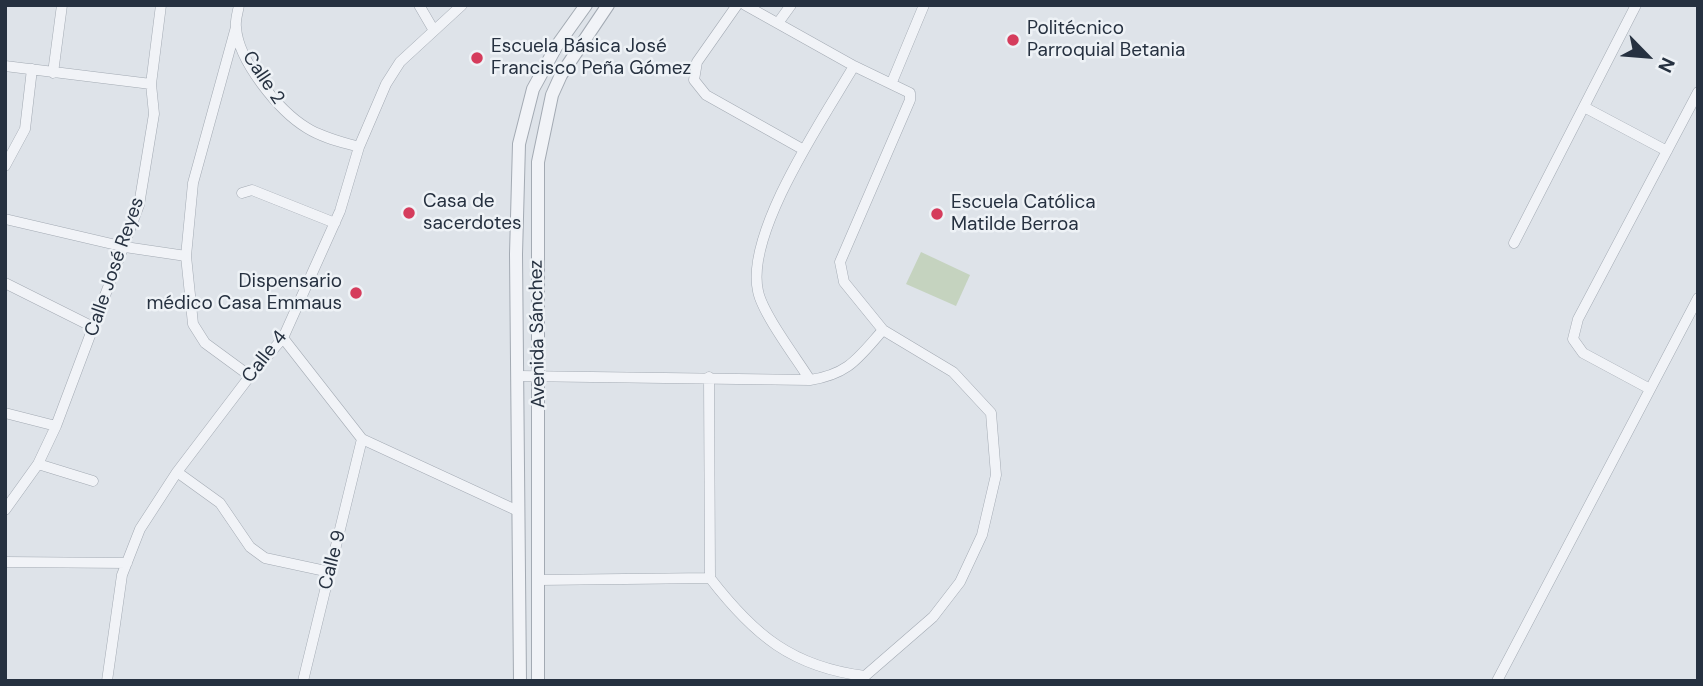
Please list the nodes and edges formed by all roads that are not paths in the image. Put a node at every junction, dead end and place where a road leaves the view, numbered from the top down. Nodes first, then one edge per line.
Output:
1 (62, 5) edge
2 (161, 5) edge
3 (239, 5) edge
4 (419, 5) edge
5 (462, 5) edge
6 (586, 5) edge
7 (608, 5) edge
8 (737, 5) edge
9 (745, 5) edge
10 (791, 5) edge
11 (925, 5) edge
12 (1636, 5) edge
13 (778, 23) junction
14 (236, 27) junction
15 (433, 29) junction
16 (5, 66) edge
17 (854, 66) junction
18 (32, 69) junction
19 (53, 73) junction
20 (892, 82) junction
21 (151, 84) junction
22 (1698, 92) edge
23 (1584, 107) junction
24 (359, 147) junction
25 (804, 150) junction
26 (1667, 151) junction
27 (5, 166) edge
28 (242, 193) dead end
29 (5, 219) edge
30 (335, 223) junction
31 (1514, 243) dead end
32 (125, 247) junction
33 (537, 252) junction
34 (516, 254) junction
35 (186, 256) junction
36 (5, 283) edge
37 (1698, 298) edge
38 (93, 327) junction
39 (883, 330) junction
40 (284, 338) junction
41 (250, 376) junction
42 (519, 376) junction
43 (539, 376) junction
44 (709, 377) junction
45 (810, 380) junction
46 (1650, 389) junction
47 (5, 413) edge
48 (56, 426) junction
49 (362, 439) junction
50 (38, 464) junction
51 (177, 472) junction
52 (93, 481) dead end
53 (5, 489) edge
54 (19, 493) junction
55 (5, 510) edge
56 (518, 511) junction
57 (5, 562) edge
58 (127, 563) junction
59 (330, 572) junction
60 (710, 578) junction
61 (539, 580) junction
62 (865, 679) edge
63 (107, 681) edge
64 (303, 681) edge
65 (520, 681) edge
66 (538, 681) edge
67 (1497, 681) edge

1 - 19 street
2 - 21 street, Calle José Reyes
3 - 14 street, Calle 2
4 - 15 street
5 - 15 street, Calle 4
6 - 34 street, Avenida Sánchez
7 - 33 street, Avenida Sánchez
8 - 25 street
9 - 13 street
10 - 13 street
11 - 20 street
12 - 23 street
13 - 17 street
14 - 24 street, Calle 2
14 - 35 street
15 - 24 street, Calle 4
16 - 18 street
17 - 20 street
17 - 25 street
18 - 19 street
18 - 27 street
19 - 21 street
20 - 39 street
21 - 32 street, Calle José Reyes
22 - 26 street
23 - 26 street
23 - 31 street
24 - 30 street, Calle 4
25 - 45 street
26 - 46 street
28 - 30 street
29 - 32 street
30 - 40 street, Calle 4
32 - 35 street
32 - 38 street, Calle José Reyes
33 - 34 street
33 - 43 street, Avenida Sánchez
34 - 42 street, Avenida Sánchez
35 - 41 street
36 - 38 street
37 - 46 street
38 - 48 street, Calle José Reyes
39 - 45 street
39 - 62 street
40 - 41 street, Calle 4
40 - 49 street
41 - 51 street, Calle 4
42 - 43 street
42 - 56 street, Avenida Sánchez
43 - 44 street
43 - 61 street, Avenida Sánchez
44 - 45 street
44 - 60 street
46 - 67 street
47 - 48 street
48 - 50 street, Calle José Reyes
49 - 56 street
49 - 59 street, Calle 9
50 - 52 street
50 - 54 street, Calle José Reyes
51 - 58 street, Calle 4
51 - 59 street
53 - 54 street
54 - 55 street, Calle José Reyes
56 - 65 street, Avenida Sánchez
57 - 58 street
58 - 63 street, Calle 4
59 - 64 street, Calle 9
60 - 61 street
60 - 62 street
61 - 66 street, Avenida Sánchez

